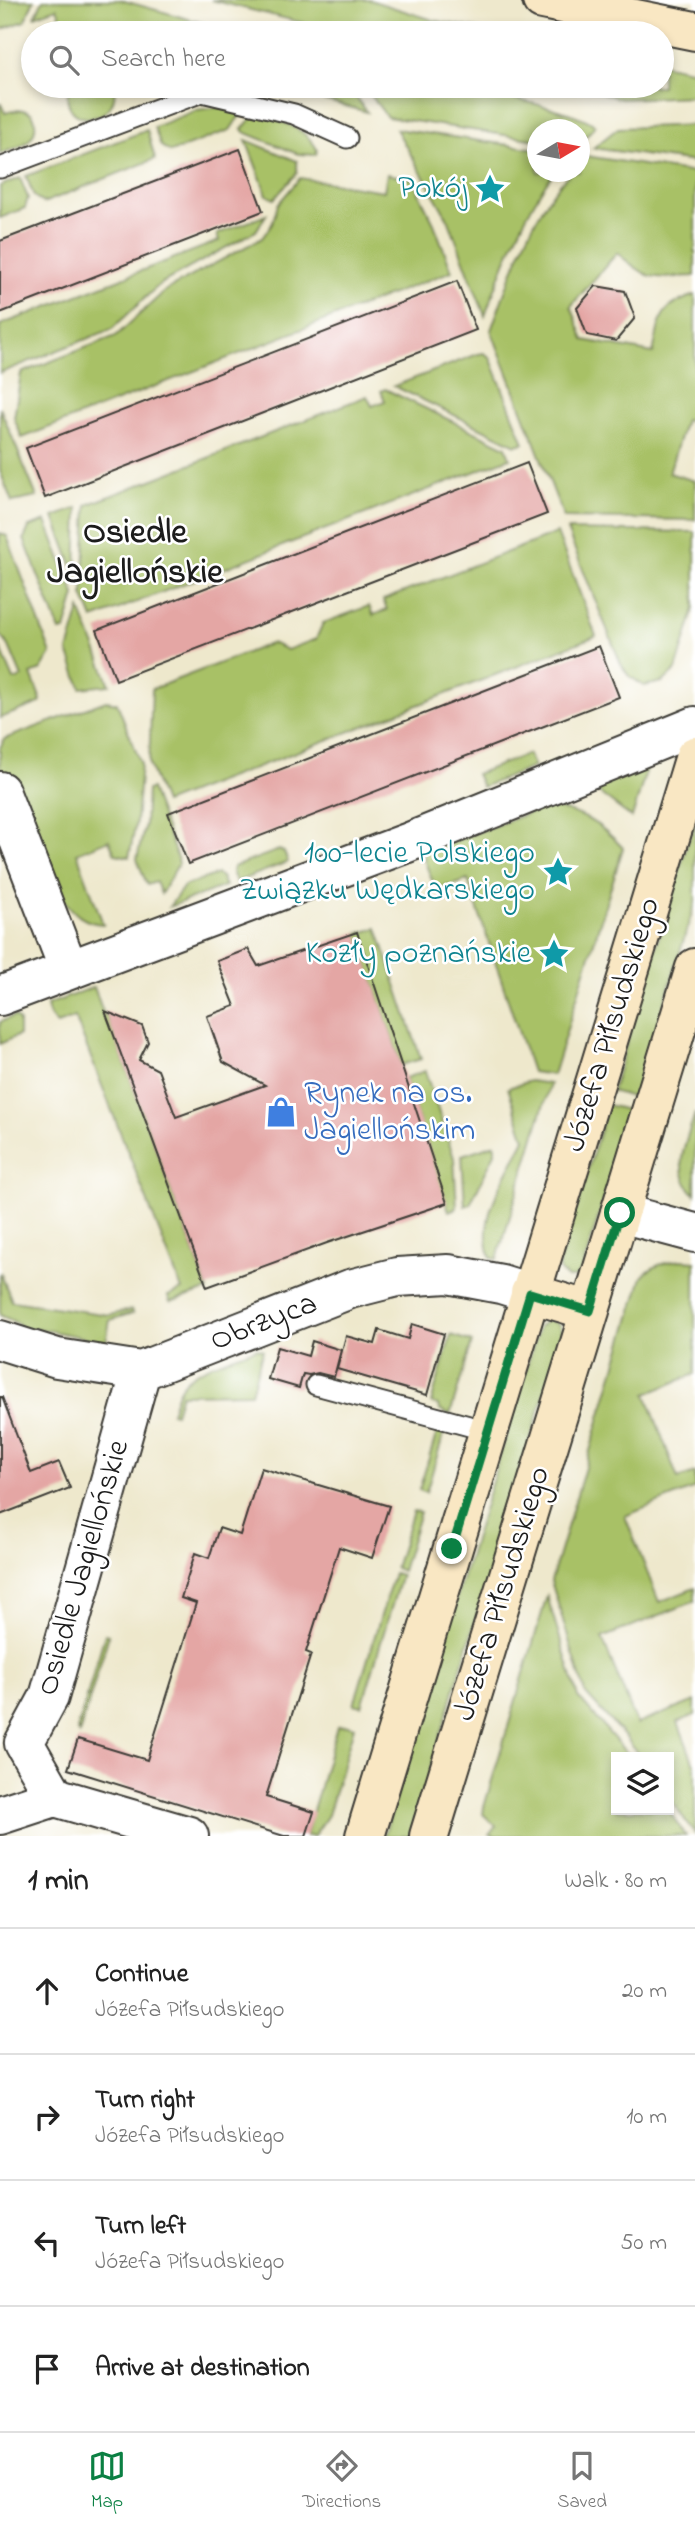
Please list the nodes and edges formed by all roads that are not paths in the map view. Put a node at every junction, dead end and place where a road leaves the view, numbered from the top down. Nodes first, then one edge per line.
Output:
1 (542, 0) edge
2 (649, 21) edge
3 (674, 26) edge
4 (695, 30) edge
5 (186, 98) edge
6 (227, 98) edge
7 (347, 138) dead end
8 (0, 168) edge
9 (695, 726) edge
10 (695, 756) edge
11 (0, 791) edge
12 (695, 968) edge
13 (69, 970) junction
14 (0, 996) edge
15 (620, 1213) junction
16 (695, 1233) edge
17 (530, 1293) junction
18 (590, 1311) junction
19 (0, 1340) edge
20 (141, 1371) junction
21 (316, 1385) dead end
22 (488, 1431) junction
23 (55, 1797) junction
24 (0, 1815) edge
25 (189, 1836) edge
26 (365, 1836) edge
27 (429, 1836) edge

1 - 2 street
3 - 4 street
5 - 8 lane
6 - 7 lane
9 - 13 street
10 - 17 street, Józefa Piłsudskiego
11 - 13 street
12 - 15 street, Józefa Piłsudskiego
13 - 14 street
15 - 16 street
15 - 18 street, Józefa Piłsudskiego
17 - 18 street
17 - 20 street, Obrzyca
17 - 22 street, Józefa Piłsudskiego
18 - 27 street, Józefa Piłsudskiego
19 - 20 street
20 - 23 street, Osiedle Jagiellońskie
21 - 22 lane
22 - 26 street, Józefa Piłsudskiego
23 - 24 street
23 - 25 street

